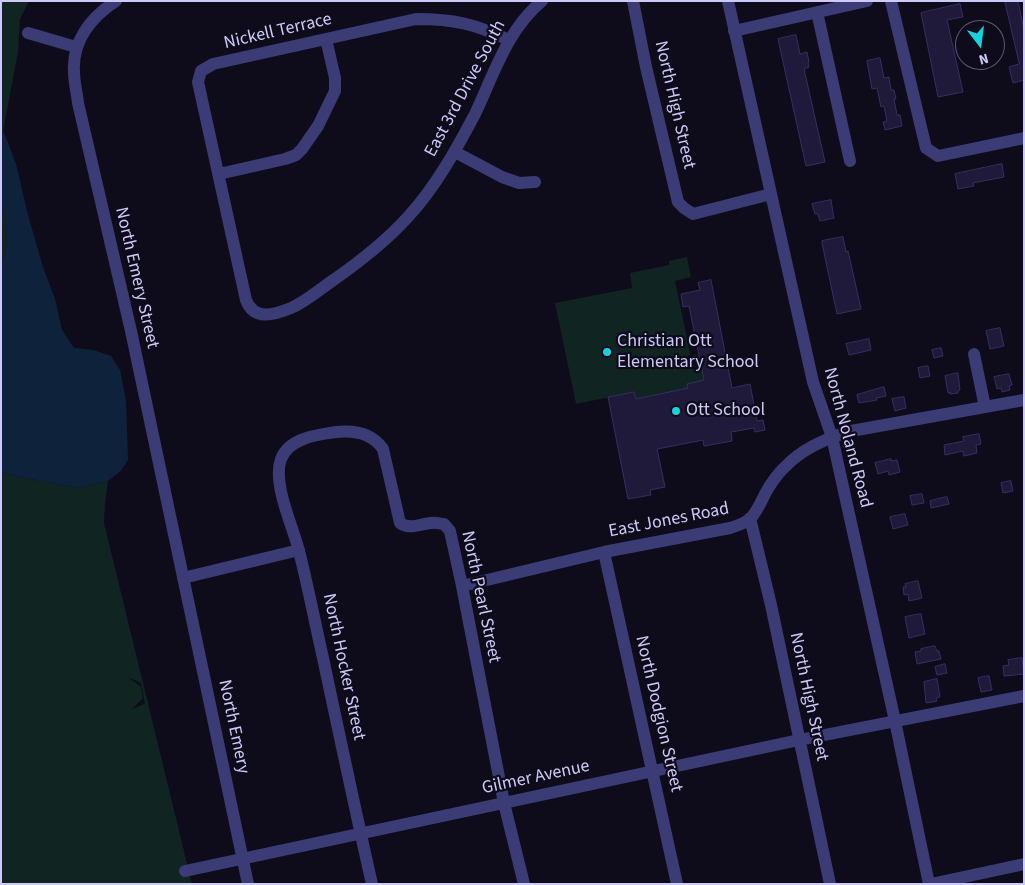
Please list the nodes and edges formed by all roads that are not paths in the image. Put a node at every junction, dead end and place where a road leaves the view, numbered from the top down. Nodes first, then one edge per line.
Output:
1 (116, 1) edge
2 (542, 1) edge
3 (633, 1) edge
4 (728, 1) edge
5 (867, 1) edge
6 (891, 1) edge
7 (817, 12) junction
8 (734, 31) junction
9 (28, 33) dead end
10 (326, 39) junction
11 (509, 40) junction
12 (76, 47) junction
13 (1024, 138) edge
14 (455, 152) junction
15 (850, 161) dead end
16 (219, 174) junction
17 (535, 182) dead end
18 (771, 194) junction
19 (974, 354) dead end
20 (1024, 400) edge
21 (985, 407) junction
22 (832, 437) junction
23 (281, 459) joint
24 (750, 518) junction
25 (299, 550) junction
26 (604, 552) junction
27 (183, 578) junction
28 (462, 586) junction
29 (1024, 696) edge
30 (895, 721) junction
31 (799, 740) junction
32 (652, 771) junction
33 (504, 803) junction
34 (361, 833) junction
35 (243, 858) junction
36 (1024, 864) edge
37 (185, 871) dead end
38 (248, 884) edge
39 (372, 884) edge
40 (524, 884) edge
41 (677, 884) edge
42 (830, 884) edge
43 (930, 884) edge

1 - 12 street, North Emery Street
2 - 11 street, East 3rd Drive South
3 - 18 street, North High Street
4 - 8 street, North Noland Road
5 - 7 street
6 - 13 street
7 - 8 street
7 - 15 street
8 - 18 street, North Noland Road
9 - 12 street
10 - 11 street, Nickell Terrace
10 - 16 street
10 - 16 street, Nickell Terrace
11 - 14 street, East 3rd Drive South
12 - 27 street, North Emery Street
14 - 16 street, East 3rd Drive South
14 - 17 street
18 - 22 street, North Noland Road
19 - 21 street
20 - 21 street, East Jones Road
21 - 22 street, East Jones Road
22 - 24 street, East Jones Road
22 - 30 street, North Noland Road
23 - 25 street, North Hocker Street
23 - 28 street, North Pearl Street
24 - 26 street, East Jones Road
24 - 31 street, North High Street
25 - 27 street
25 - 34 street, North Hocker Street
26 - 28 street, East Jones Road
26 - 32 street, North Dodgion Street
27 - 35 street, North Emery
28 - 33 street, North Pearl Street
29 - 30 street, Gilmer Avenue
30 - 31 street, Gilmer Avenue
30 - 43 street, North Noland Road
31 - 32 street, Gilmer Avenue
31 - 42 street, North High Street
32 - 33 street, Gilmer Avenue
32 - 41 street, North Dodgion Street
33 - 34 street, Gilmer Avenue
33 - 40 street, North Pearl Street
34 - 35 street, Gilmer Avenue
34 - 39 street, North Hocker Street
35 - 37 street, Gilmer Avenue
35 - 38 street, North Emery
36 - 43 street

